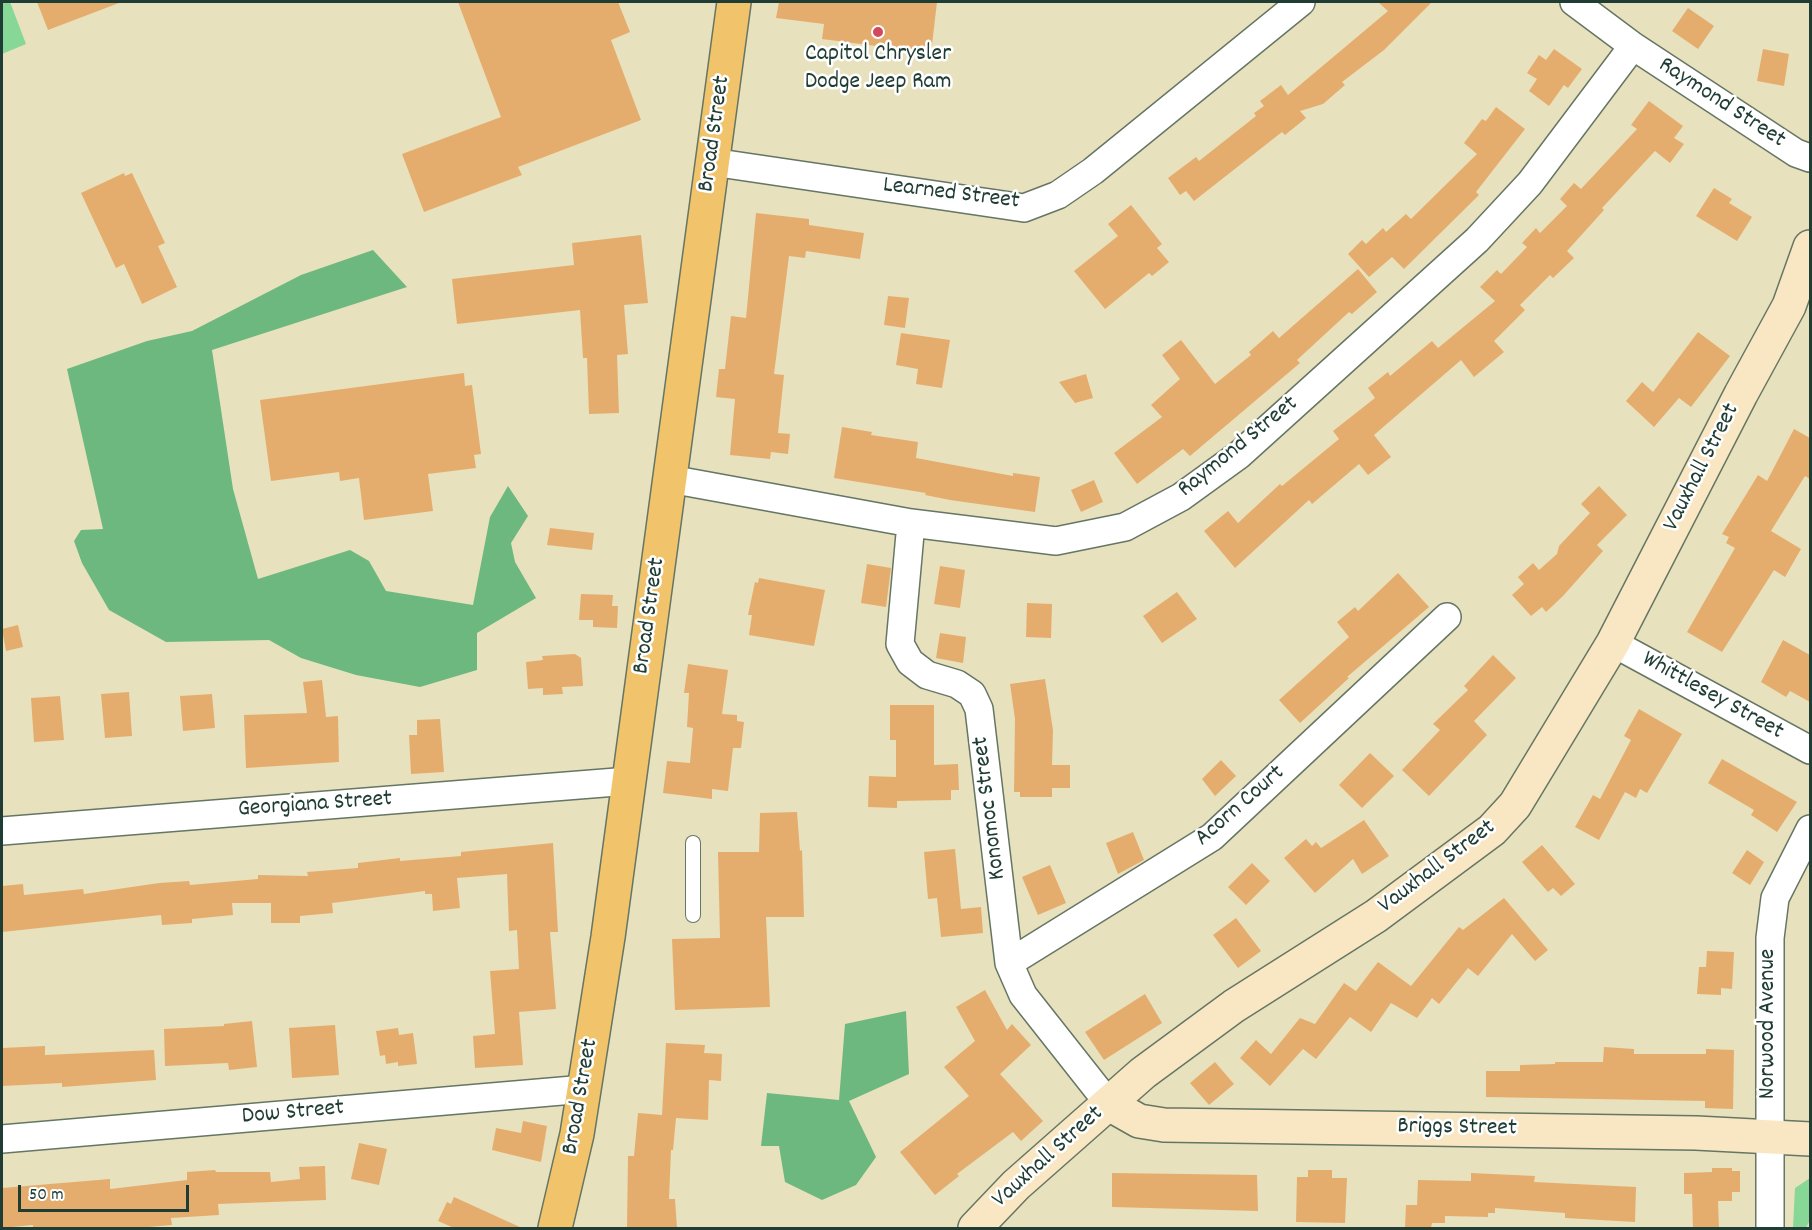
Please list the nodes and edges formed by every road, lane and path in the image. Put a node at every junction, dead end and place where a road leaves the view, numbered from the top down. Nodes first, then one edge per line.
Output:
1 (735, 2) edge
2 (1302, 2) edge
3 (1574, 2) edge
4 (1633, 46) junction
5 (1810, 158) edge
6 (712, 162) junction
7 (1810, 247) edge
8 (670, 479) junction
9 (911, 523) junction
10 (1447, 617) dead end
11 (1613, 643) junction
12 (1810, 750) edge
13 (629, 782) junction
14 (1810, 830) edge
15 (2, 831) edge
16 (693, 843) dead end
17 (693, 915) dead end
18 (1009, 963) junction
19 (585, 1089) junction
20 (1109, 1104) junction
21 (1770, 1136) junction
22 (2, 1139) edge
23 (1810, 1139) edge
24 (555, 1228) edge
25 (975, 1228) edge
26 (1770, 1228) edge

1 - 6 main road, Broad Street
2 - 6 street, Learned Street
3 - 4 street, Raymond Street
4 - 5 street, Raymond Street
4 - 9 street, Raymond Street
6 - 8 main road, Broad Street
7 - 11 street, Vauxhall Street
8 - 9 street, Raymond Street
8 - 13 main road, Broad Street
9 - 18 street, Konomoc Street
10 - 18 street, Acorn Court
11 - 12 street, Whittlesey Street
11 - 20 street, Vauxhall Street
13 - 15 street, Georgiana Street
13 - 19 main road, Broad Street
14 - 21 street, Norwood Avenue
16 - 17 lane
18 - 20 street, Konomoc Street
19 - 22 street, Dow Street
19 - 24 main road, Broad Street
20 - 21 street, Briggs Street
20 - 25 street, Vauxhall Street
21 - 23 street, Briggs Street
21 - 26 street, Norwood Avenue

